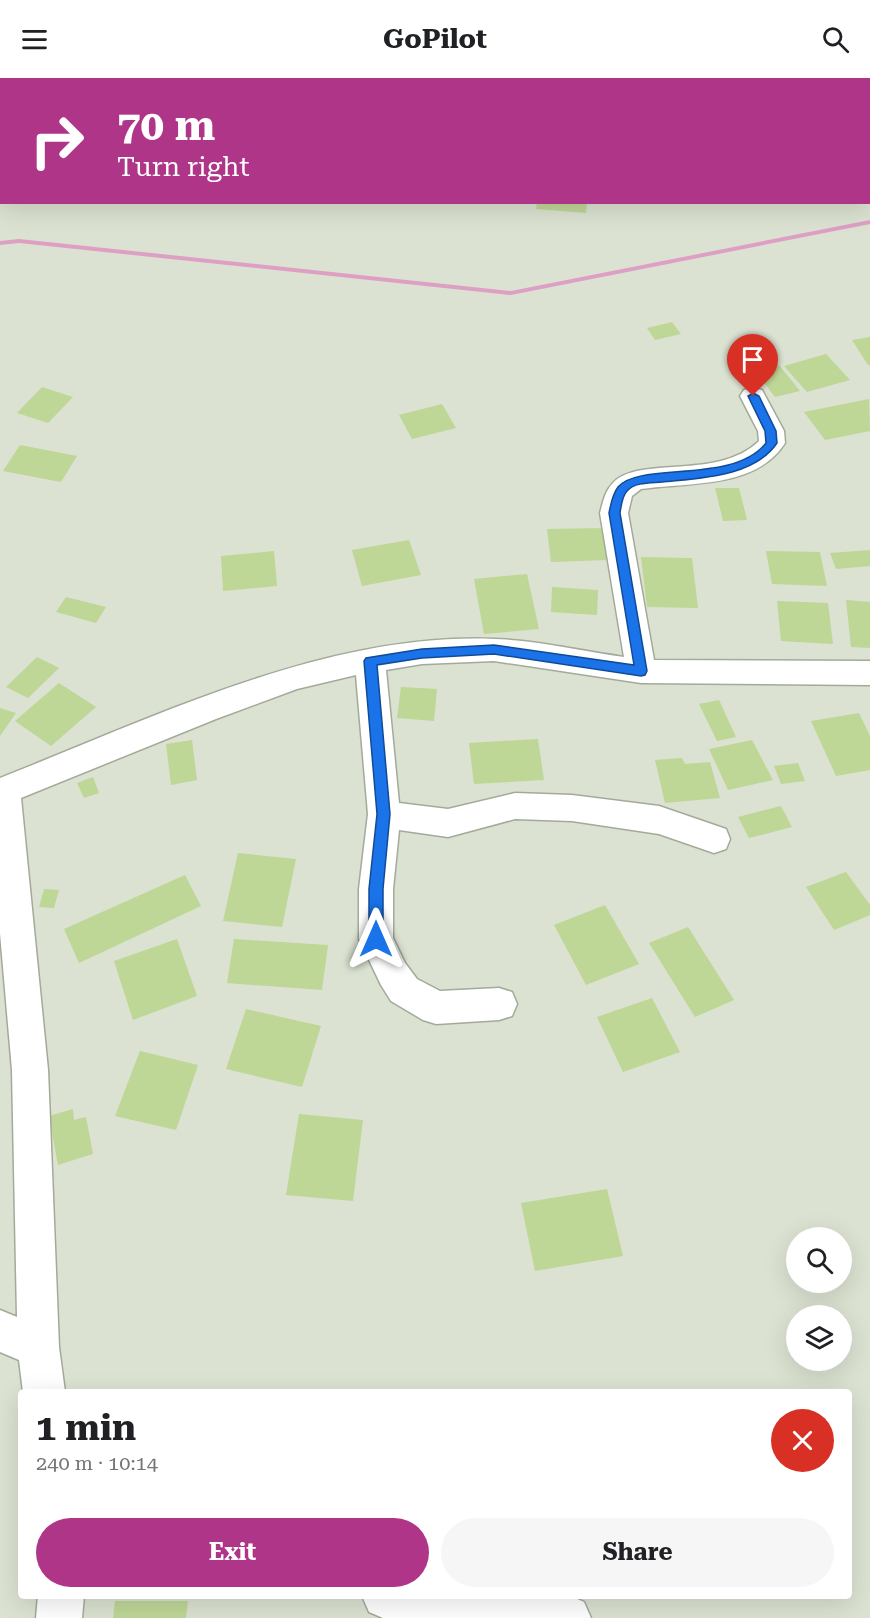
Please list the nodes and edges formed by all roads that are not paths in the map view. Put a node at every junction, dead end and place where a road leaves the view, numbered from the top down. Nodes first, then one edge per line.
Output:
1 (753, 396) dead end
2 (370, 661) junction
3 (641, 671) junction
4 (870, 673) edge
5 (2, 791) edge
6 (384, 814) junction
7 (714, 839) dead end
8 (499, 1004) dead end
9 (0, 1331) edge
10 (38, 1347) junction
11 (44, 1389) edge
12 (61, 1599) edge
13 (410, 1599) edge
14 (59, 1618) edge
15 (568, 1618) edge

1 - 3 street
2 - 3 street
2 - 5 street
2 - 6 street
3 - 4 street
5 - 10 street
6 - 7 street
6 - 8 street
9 - 10 street
10 - 11 street
12 - 14 street
13 - 15 street

